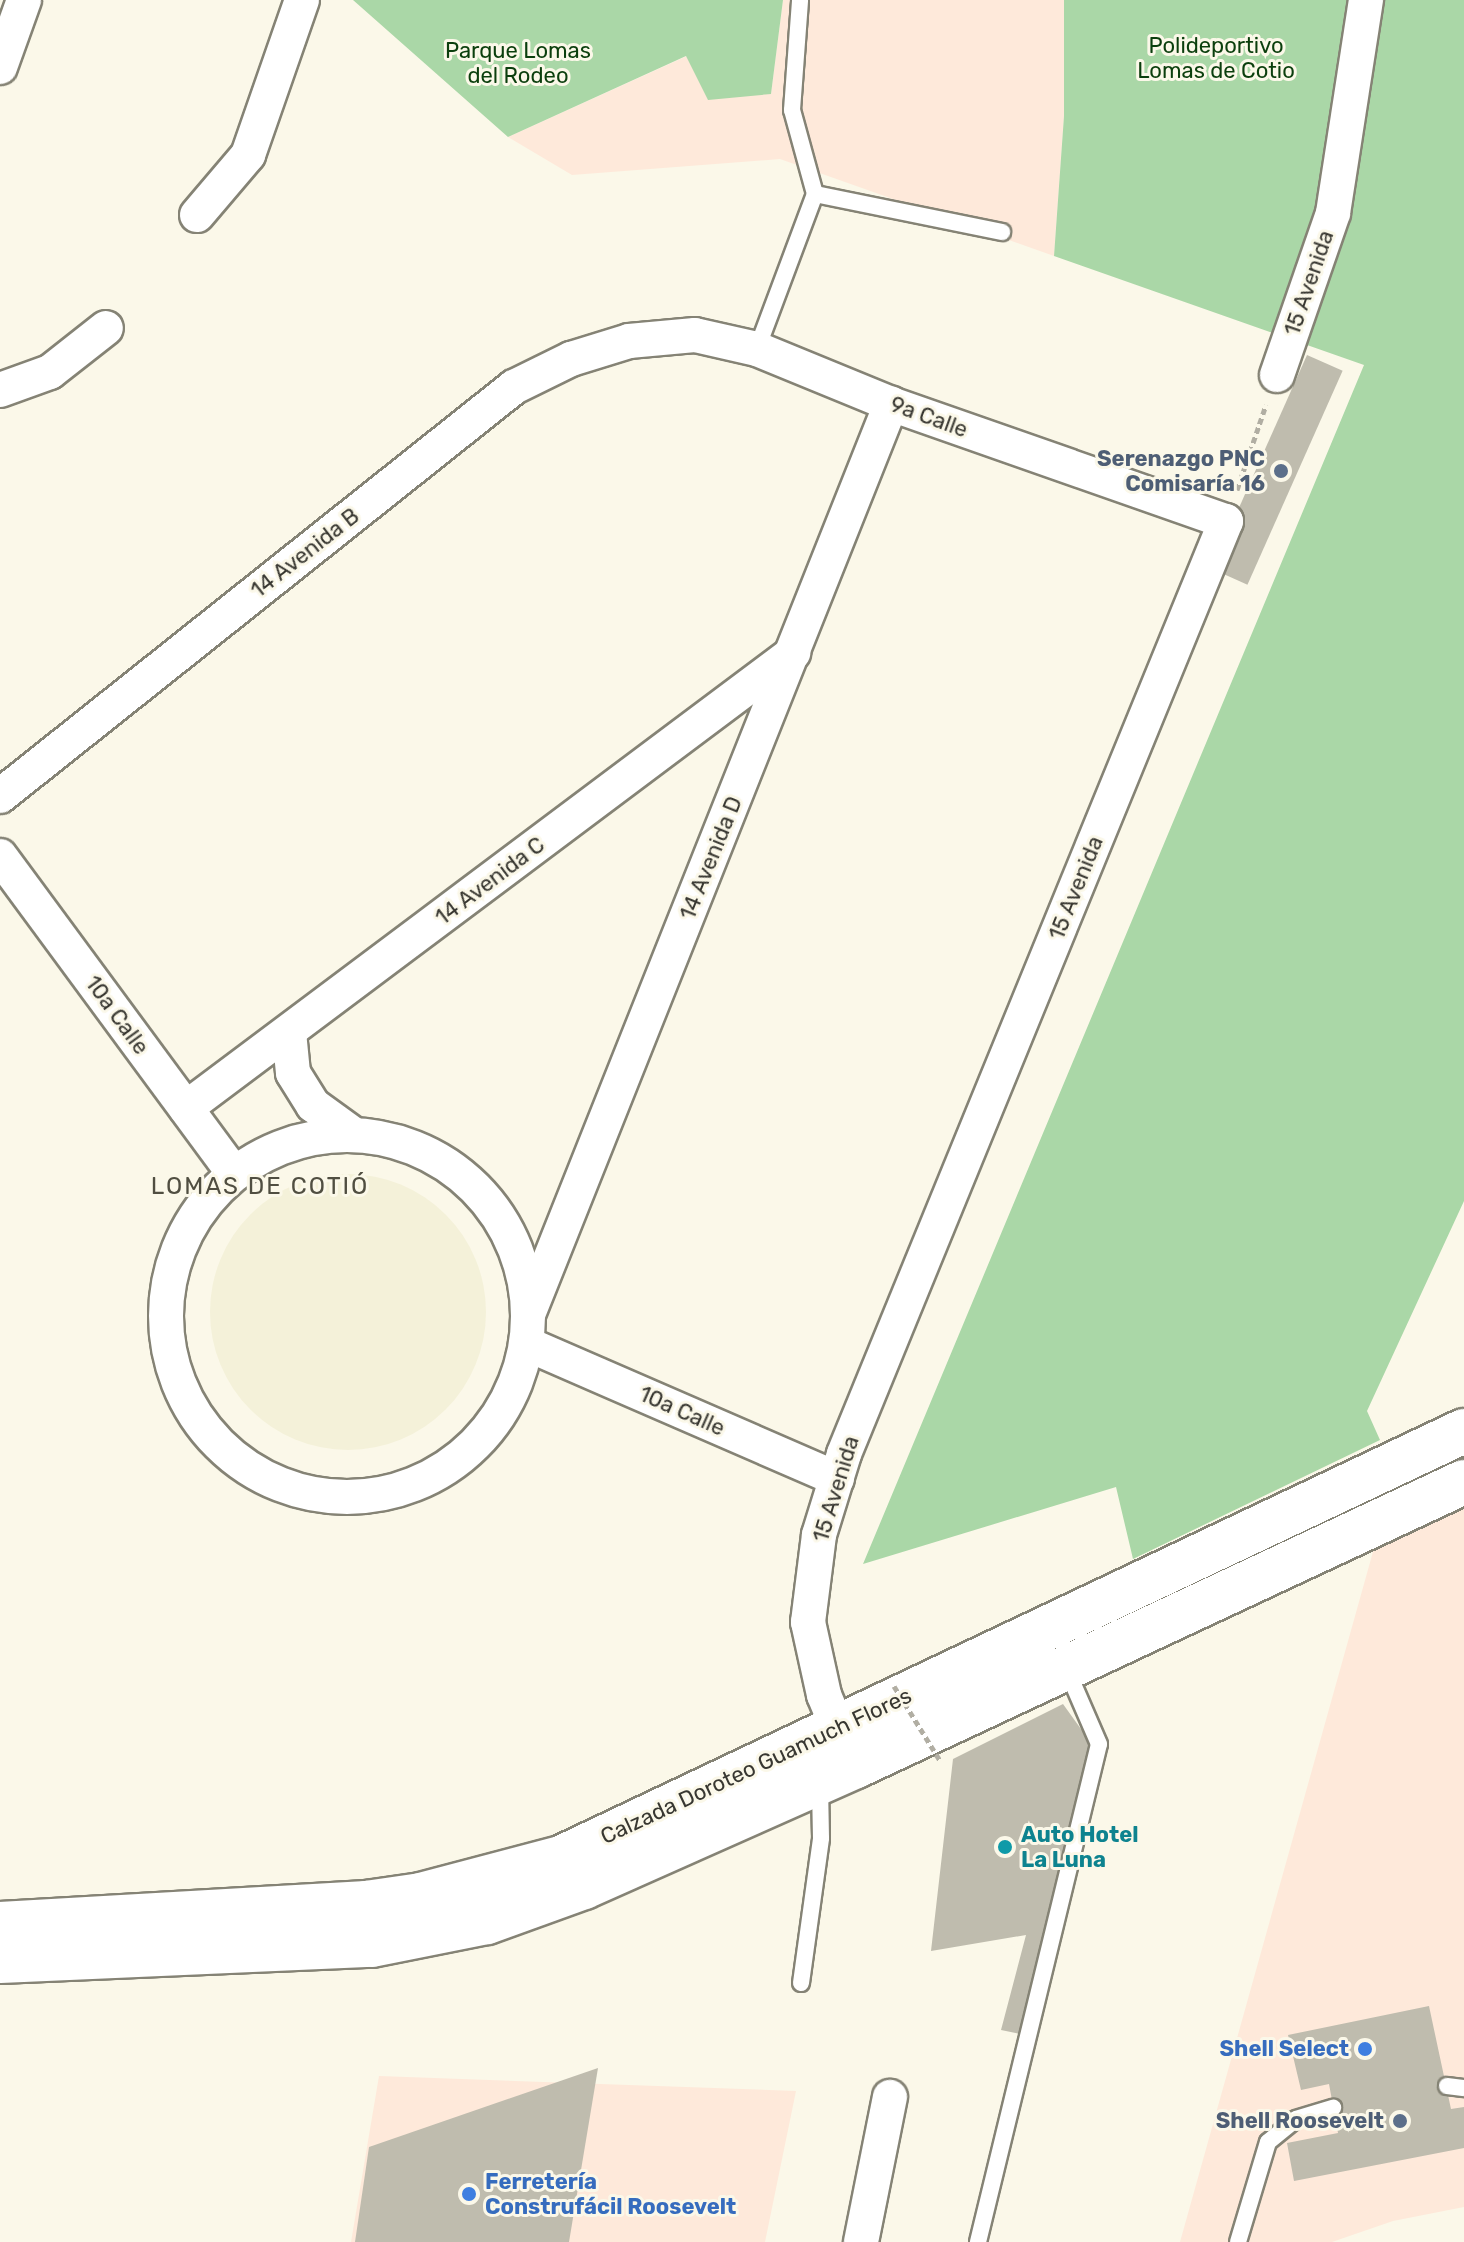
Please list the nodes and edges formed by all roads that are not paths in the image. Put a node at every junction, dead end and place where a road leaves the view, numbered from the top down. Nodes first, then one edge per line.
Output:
1 (24, 0) edge
2 (302, 0) edge
3 (800, 0) edge
4 (1366, 0) edge
5 (0, 67) edge
6 (815, 194) junction
7 (197, 215) dead end
8 (1002, 232) dead end
9 (106, 328) dead end
10 (629, 341) joint
11 (757, 349) junction
12 (1277, 375) road end
13 (0, 390) edge
14 (891, 404) junction
15 (1226, 521) joint
16 (793, 653) junction
17 (0, 796) edge
18 (0, 856) edge
19 (289, 1032) junction
20 (186, 1108) junction
21 (353, 1134) junction
22 (234, 1173) junction
23 (528, 1328) junction
24 (1464, 1431) edge
25 (837, 1479) junction
26 (1464, 1482) edge
27 (1054, 1647) junction
28 (837, 1760) junction
29 (0, 1924) edge
30 (0, 1961) edge
31 (801, 1983) dead end
32 (890, 2097) dead end
33 (1333, 2108) dead end
34 (861, 2242) edge
35 (978, 2242) edge
36 (1238, 2242) edge

1 - 5 street
2 - 7 street
3 - 6 lane
4 - 12 street, 15 Avenida
6 - 8 lane
6 - 11 lane
9 - 13 street
10 - 11 street, 9a Calle
10 - 17 street, 14 Avenida B
11 - 14 street, 9a Calle
14 - 15 street, 9a Calle
14 - 16 street, 14 Avenida D
15 - 25 street, 15 Avenida
16 - 19 street, 14 Avenida C
16 - 23 street, 14 Avenida D
18 - 20 street, 10a Calle
19 - 20 street, 14 Avenida C
19 - 21 street
20 - 22 street, 10a Calle
21 - 22 street
21 - 23 street
22 - 23 street, 14 Avenida D
23 - 25 street, 10a Calle
24 - 27 main road, Calzada Doroteo Guamuch Flores
25 - 28 street, 15 Avenida
26 - 27 main road, Calzada Doroteo Guamuch Flores
27 - 28 main road, Calzada Doroteo Guamuch Flores
27 - 35 lane
28 - 29 main road, Calzada Doroteo Guamuch Flores
28 - 30 main road, Calzada Doroteo Guamuch Flores
28 - 31 lane
32 - 34 street
33 - 36 lane

